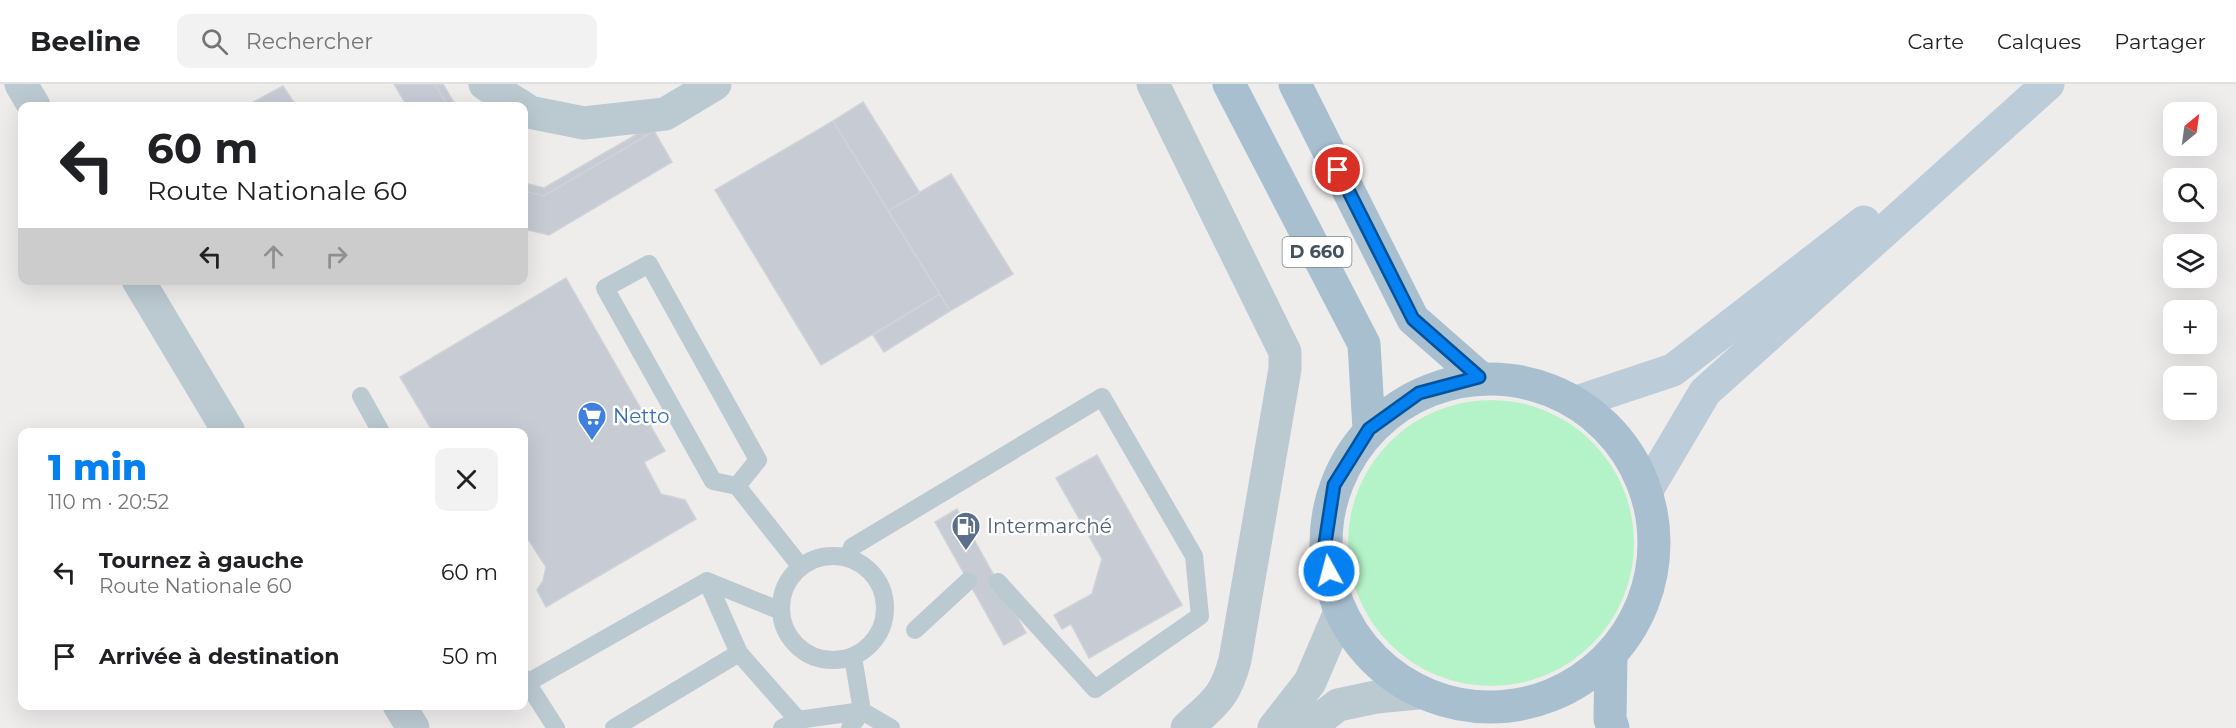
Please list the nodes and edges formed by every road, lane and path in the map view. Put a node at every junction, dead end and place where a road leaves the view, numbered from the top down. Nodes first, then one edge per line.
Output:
1 (21, 84) edge
2 (485, 84) edge
3 (715, 84) edge
4 (1153, 84) edge
5 (1229, 84) edge
6 (1295, 84) edge
7 (2046, 84) edge
8 (32, 102) edge
9 (514, 102) edge
10 (528, 111) edge
11 (141, 285) edge
12 (1479, 377) junction
13 (361, 396) dead end
14 (1577, 402) junction
15 (227, 428) edge
16 (379, 428) edge
17 (1369, 429) junction
18 (737, 486) junction
19 (1647, 490) junction
20 (848, 558) junction
21 (801, 567) junction
22 (707, 581) junction
23 (968, 581) dead end
24 (998, 582) dead end
25 (781, 611) junction
26 (1339, 614) junction
27 (915, 630) dead end
28 (739, 652) junction
29 (853, 657) junction
30 (1611, 657) junction
31 (528, 678) edge
32 (528, 685) edge
33 (1418, 693) junction
34 (402, 710) edge
35 (862, 711) junction
36 (1506, 718) edge
37 (798, 720) junction
38 (413, 728) edge
39 (556, 728) edge
40 (614, 728) edge
41 (782, 728) edge
42 (850, 728) edge
43 (891, 728) edge
44 (1186, 728) edge
45 (1274, 728) edge
46 (1308, 728) edge
47 (1613, 728) edge

1 - 8 street
2 - 9 street
3 - 10 street
4 - 44 street
5 - 17 main road, D 660
6 - 12 main road, D 660
7 - 14 street
7 - 19 street
11 - 15 street
12 - 14 main road
12 - 17 main road
13 - 16 lane
14 - 19 main road
17 - 26 main road
18 - 18 lane
18 - 21 lane
19 - 30 main road
20 - 21 lane
20 - 24 lane
20 - 29 lane
21 - 25 lane
22 - 25 lane
22 - 28 lane
22 - 31 lane
23 - 27 lane
25 - 29 lane
26 - 33 main road
26 - 45 street
28 - 37 lane
28 - 40 lane
29 - 35 lane
30 - 36 main road
30 - 47 main road
32 - 39 lane
33 - 36 main road
33 - 46 street
34 - 38 street
35 - 37 lane
35 - 42 lane
35 - 43 lane
37 - 41 lane

